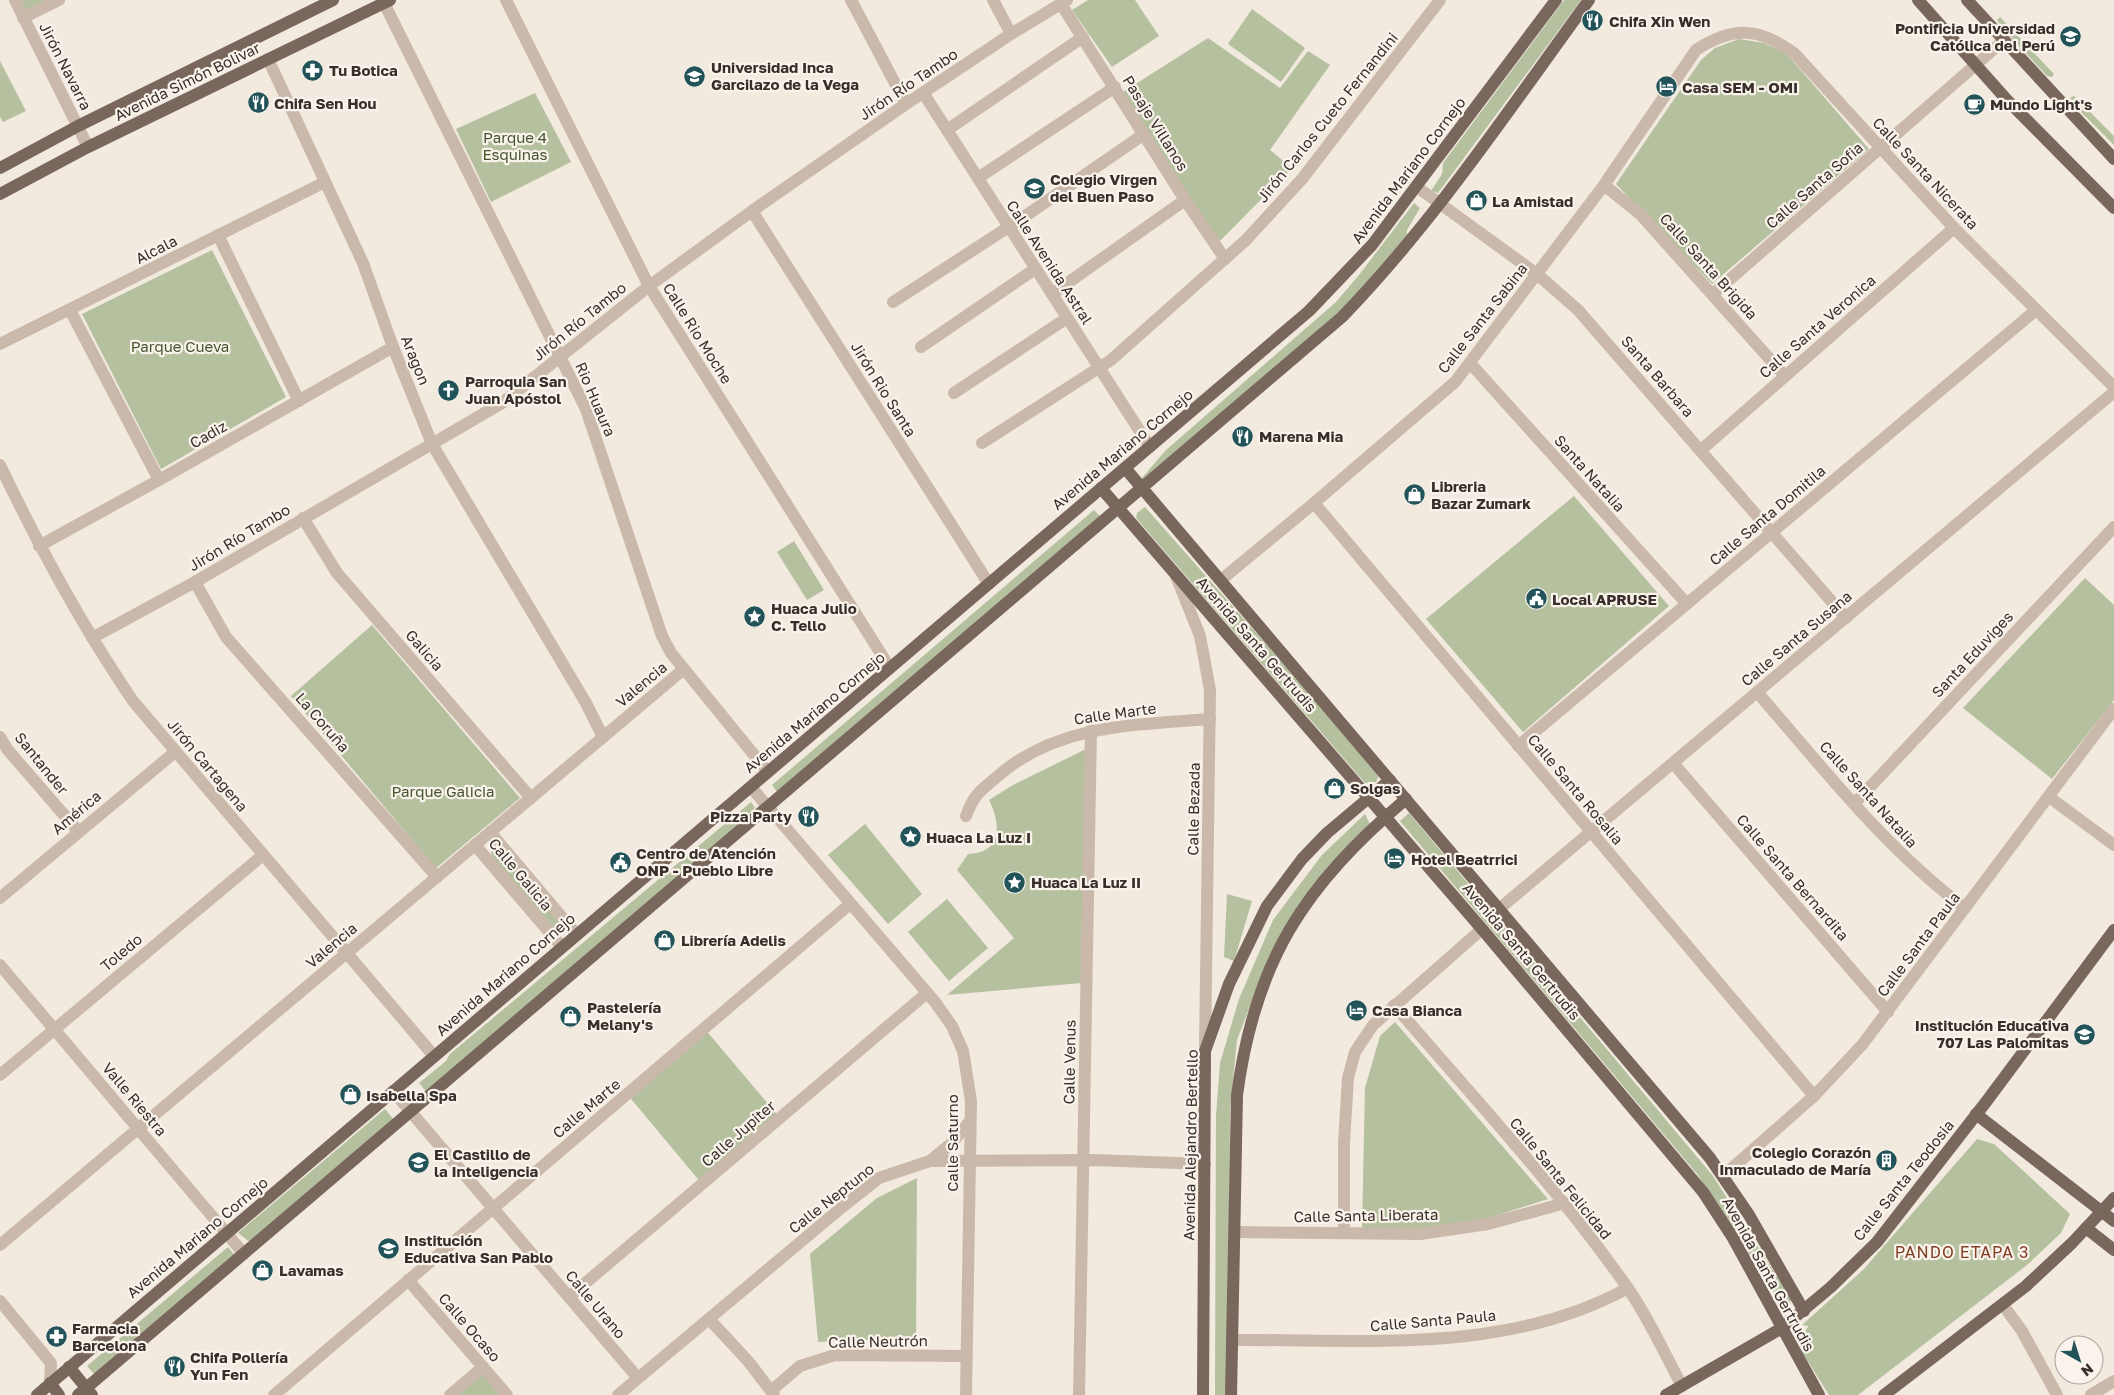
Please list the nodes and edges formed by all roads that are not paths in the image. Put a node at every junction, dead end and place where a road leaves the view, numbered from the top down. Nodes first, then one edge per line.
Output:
1 (15, 0) edge
2 (59, 0) edge
3 (506, 0) edge
4 (851, 0) edge
5 (993, 0) edge
6 (1440, 0) edge
7 (1556, 0) edge
8 (1589, 0) edge
9 (1918, 0) edge
10 (1967, 0) edge
11 (328, 1) edge
12 (387, 2) edge
13 (1064, 2) edge
14 (23, 18) junction
15 (1011, 34) junction
16 (1083, 38) junction
17 (2003, 41) junction
18 (1696, 50) joint
19 (268, 59) junction
20 (1975, 65) junction
21 (1115, 87) junction
22 (924, 94) junction
23 (906, 104) junction
24 (78, 126) junction
25 (947, 130) junction
26 (1144, 134) junction
27 (88, 147) junction
28 (1881, 148) junction
29 (2114, 159) edge
30 (0, 168) edge
31 (978, 178) junction
32 (326, 182) junction
33 (1604, 184) junction
34 (1417, 187) junction
35 (0, 194) edge
36 (1185, 200) junction
37 (1440, 203) junction
38 (2114, 208) edge
39 (752, 211) junction
40 (1009, 227) junction
41 (1954, 228) junction
42 (218, 235) junction
43 (1225, 259) junction
44 (1035, 269) junction
45 (1537, 274) junction
46 (649, 286) junction
47 (1052, 294) junction
48 (1713, 294) junction
49 (893, 302) dead end
50 (70, 310) junction
51 (2036, 310) junction
52 (1067, 318) junction
53 (0, 344) edge
54 (393, 347) junction
55 (921, 347) dead end
56 (561, 357) junction
57 (1470, 363) junction
58 (1099, 368) junction
59 (1785, 376) junction
60 (2114, 387) edge
61 (2114, 392) edge
62 (954, 393) dead end
63 (299, 401) junction
64 (982, 443) dead end
65 (432, 444) junction
66 (1150, 447) junction
67 (1701, 450) junction
68 (0, 465) edge
69 (1125, 468) junction
70 (159, 480) junction
71 (1101, 488) junction
72 (1142, 489) junction
73 (1314, 504) junction
74 (1119, 509) junction
75 (303, 518) junction
76 (2114, 526) edge
77 (1771, 533) junction
78 (38, 546) junction
79 (1174, 573) junction
80 (1221, 580) junction
81 (195, 582) junction
82 (989, 584) junction
83 (1686, 604) junction
84 (1846, 618) junction
85 (92, 638) junction
86 (890, 668) junction
87 (684, 669) junction
88 (1757, 692) junction
89 (2114, 709) edge
90 (1210, 719) junction
91 (1091, 730) junction
92 (0, 737) edge
93 (603, 737) junction
94 (1518, 746) junction
95 (175, 752) junction
96 (1673, 763) junction
97 (768, 772) junction
98 (1390, 780) junction
99 (751, 787) junction
100 (2049, 797) junction
101 (531, 798) junction
102 (1369, 798) junction
103 (1406, 799) junction
104 (1854, 804) junction
105 (768, 808) junction
106 (966, 816) dead end
107 (1385, 817) junction
108 (78, 831) junction
109 (490, 832) junction
110 (1591, 832) junction
111 (2114, 844) edge
112 (475, 845) junction
113 (264, 855) junction
114 (437, 877) junction
115 (0, 898) edge
116 (850, 904) junction
117 (1965, 908) junction
118 (1499, 909) junction
119 (1482, 929) junction
120 (2114, 930) edge
121 (577, 935) junction
122 (562, 947) junction
123 (347, 953) junction
124 (0, 965) edge
125 (927, 993) junction
126 (1394, 1006) junction
127 (1888, 1012) junction
128 (54, 1028) junction
129 (1205, 1051) junction
130 (434, 1056) junction
131 (0, 1075) edge
132 (393, 1091) junction
133 (1814, 1096) junction
134 (410, 1112) junction
135 (1976, 1114) junction
136 (970, 1121) junction
137 (138, 1128) junction
138 (968, 1160) junction
139 (930, 1161) junction
140 (1084, 1161) junction
141 (1206, 1164) junction
142 (1723, 1176) junction
143 (2114, 1198) edge
144 (1565, 1203) junction
145 (493, 1208) junction
146 (2102, 1211) junction
147 (2114, 1221) edge
148 (2086, 1228) junction
149 (1233, 1232) junction
150 (227, 1233) junction
151 (1344, 1233) junction
152 (0, 1245) edge
153 (2114, 1250) edge
154 (244, 1254) junction
155 (408, 1280) junction
156 (1628, 1288) junction
157 (569, 1297) junction
158 (0, 1301) edge
159 (2003, 1305) junction
160 (1804, 1311) junction
161 (710, 1320) junction
162 (1782, 1328) junction
163 (1232, 1340) junction
164 (965, 1356) junction
165 (51, 1363) junction
166 (69, 1367) junction
167 (483, 1367) junction
168 (638, 1378) junction
169 (2114, 1381) edge
170 (50, 1383) junction
171 (1682, 1386) junction
172 (85, 1393) edge
173 (773, 1393) edge
174 (36, 1395) edge
175 (59, 1395) edge
176 (274, 1395) edge
177 (450, 1395) edge
178 (507, 1395) edge
179 (618, 1395) edge
180 (966, 1395) edge
181 (1079, 1395) edge
182 (1203, 1395) edge
183 (1231, 1395) edge
184 (1666, 1395) edge
185 (1819, 1395) edge
186 (1884, 1395) edge
187 (2057, 1395) edge
188 (2091, 1395) edge

1 - 14 street, Jirón Navarra
2 - 14 street
3 - 46 street, Calle Rio Moche
4 - 23 street
5 - 15 street
6 - 43 street, Jirón Carlos Cueto Fernandini
7 - 34 main road, Avenida Mariano Cornejo
8 - 37 main road
9 - 20 main road
10 - 17 main road
11 - 24 main road, Avenida Simón Bolivar
12 - 19 main road, Avenida Simón Bolivar
12 - 56 street, Rio Huaura
13 - 15 street, Jirón Río Tambo
13 - 16 street, Pasaje Villanos
14 - 24 street, Jirón Navarra
15 - 22 street, Jirón Río Tambo
16 - 21 street, Pasaje Villanos
16 - 25 street
17 - 20 street, Calle Santa Sofia
17 - 29 main road
18 - 28 street, Calle Santa Nicerata
18 - 33 street, Calle Santa Sabina
19 - 27 main road, Avenida Simón Bolivar
19 - 32 street, Aragon
20 - 28 street, Calle Santa Sofia
20 - 38 main road
21 - 26 street, Pasaje Villanos
21 - 31 street
22 - 23 street, Jirón Río Tambo
22 - 25 street, Calle Avenida Astral
23 - 39 street, Jirón Río Tambo
24 - 27 street, Jirón Navarra
24 - 30 main road, Avenida Simón Bolivar
25 - 31 street, Calle Avenida Astral
26 - 36 street, Pasaje Villanos
26 - 40 street
27 - 35 main road, Avenida Simón Bolivar
28 - 41 street, Calle Santa Nicerata
28 - 48 street, Calle Santa Sofia
31 - 40 street, Calle Avenida Astral
32 - 42 street, Alcala
32 - 54 street, Aragon
33 - 45 street, Calle Santa Sabina
33 - 48 street, Calle Santa Brigida
34 - 37 street, Santa Barbara
34 - 66 main road, Avenida Mariano Cornejo
36 - 43 street, Pasaje Villanos
36 - 47 street
37 - 45 street, Santa Barbara
37 - 72 main road
39 - 46 street, Jirón Río Tambo
39 - 82 street, Jirón Rio Santa
40 - 44 street, Calle Avenida Astral
40 - 49 street
41 - 51 street, Calle Santa Nicerata
41 - 59 street, Calle Santa Veronica
42 - 50 street, Alcala
42 - 63 street
43 - 58 street, Jirón Carlos Cueto Fernandini
44 - 47 street, Calle Avenida Astral
44 - 55 street
45 - 57 street, Calle Santa Sabina
45 - 67 street, Santa Barbara
46 - 56 street, Jirón Río Tambo
46 - 86 street, Calle Rio Moche
47 - 52 street, Calle Avenida Astral
48 - 59 street, Calle Santa Brigida
50 - 53 street, Alcala
50 - 70 street
51 - 60 street, Calle Santa Nicerata
51 - 77 street, Calle Santa Domitila
52 - 58 street, Calle Avenida Astral
52 - 62 street
54 - 63 street, Cadiz
54 - 65 street, Aragon
56 - 65 street, Jirón Río Tambo
56 - 87 street, Rio Huaura
57 - 73 street, Calle Santa Sabina
57 - 83 street, Santa Natalia
58 - 64 street, Jirón Carlos Cueto Fernandini
58 - 66 street, Calle Avenida Astral
59 - 67 street, Calle Santa Veronica
61 - 84 street, Calle Santa Susana
63 - 70 street, Cadiz
65 - 75 street, Jirón Río Tambo
65 - 93 street, Aragon
66 - 69 main road, Avenida Mariano Cornejo
67 - 77 street, Santa Barbara
68 - 78 street, Jirón Cartagena
69 - 71 main road, Avenida Mariano Cornejo
69 - 72 main road, Avenida Santa Gertrudis
70 - 78 street, Cadiz
71 - 74 main road, Avenida Santa Gertrudis
71 - 82 main road, Avenida Mariano Cornejo
72 - 74 main road
72 - 80 main road, Avenida Santa Gertrudis
73 - 80 street, Calle Santa Sabina
73 - 94 street, Calle Santa Rosalia
74 - 79 main road, Avenida Santa Gertrudis
74 - 105 main road
75 - 81 street, Jirón Río Tambo
75 - 101 street, Galicia
76 - 104 street, Santa Eduviges
77 - 83 street, Calle Santa Domitila
77 - 84 street, Santa Barbara
78 - 85 street, Jirón Cartagena
79 - 90 street, Calle Bezada
79 - 102 main road, Avenida Santa Gertrudis
80 - 98 main road, Avenida Santa Gertrudis
81 - 85 street, Jirón Río Tambo
81 - 114 street, La Coruña
82 - 86 main road, Avenida Mariano Cornejo
83 - 94 street, Calle Santa Domitila
84 - 88 street, Calle Santa Susana
85 - 95 street, Jirón Cartagena
86 - 97 main road, Avenida Mariano Cornejo
87 - 93 street, Valencia
87 - 97 street, Rio Huaura
88 - 96 street, Calle Santa Susana
88 - 104 street, Calle Santa Natalia
89 - 100 street, Calle Santa Paula
90 - 91 street, Calle Marte
90 - 129 street, Calle Bezada
91 - 106 street, Calle Marte
91 - 140 street, Calle Venus
92 - 108 street, Santander
93 - 101 street, Valencia
94 - 110 street, Calle Santa Rosalia
95 - 108 street, América
95 - 113 street, Jirón Cartagena
96 - 110 street, Calle Santa Susana
96 - 127 street, Calle Santa Bernardita
97 - 99 main road, Avenida Mariano Cornejo
98 - 102 main road, Avenida Alejandro Bertello
98 - 103 main road, Avenida Santa Gertrudis
99 - 105 street, Calle Saturno
99 - 121 main road, Avenida Mariano Cornejo
100 - 111 street
100 - 117 street, Calle Santa Paula
101 - 109 street, Valencia
102 - 107 main road, Avenida Santa Gertrudis
102 - 129 main road, Avenida Alejandro Bertello
103 - 107 main road
103 - 118 main road, Avenida Santa Gertrudis
104 - 117 street, Calle Santa Natalia
105 - 116 street, Calle Saturno
105 - 134 main road
107 - 119 main road, Avenida Santa Gertrudis
107 - 149 main road
108 - 115 street, América
109 - 112 street, Valencia
109 - 121 street, Calle Galicia
110 - 118 street, Calle Santa Susana
110 - 133 street, Calle Santa Rosalia
112 - 114 street, Valencia
112 - 122 street, Calle Galicia
113 - 123 street, Jirón Cartagena
113 - 128 street, Toledo
114 - 123 street, Valencia
116 - 125 street, Calle Saturno
116 - 145 street, Calle Marte
117 - 127 street, Calle Santa Paula
118 - 142 main road, Avenida Santa Gertrudis
119 - 126 street
119 - 162 main road, Avenida Santa Gertrudis
120 - 135 main road, Calle Santa Teodosia
121 - 122 main road, Avenida Mariano Cornejo
122 - 130 main road, Avenida Mariano Cornejo
123 - 130 street, Jirón Cartagena
123 - 137 street, Valencia
124 - 128 street, Valle Riestra
125 - 136 street, Calle Saturno
125 - 157 street, Calle Jupiter
126 - 144 street, Calle Santa Felicidad
126 - 151 street
127 - 133 street, Calle Santa Paula
128 - 131 street, Toledo
128 - 137 street, Valle Riestra
129 - 141 main road, Avenida Alejandro Bertello
130 - 132 main road, Avenida Mariano Cornejo
132 - 134 street, Calle Urano
132 - 150 main road, Avenida Mariano Cornejo
133 - 142 street, Calle Santa Paula
134 - 145 street, Calle Urano
134 - 154 main road
135 - 146 main road
135 - 160 main road, Calle Santa Teodosia
136 - 138 street, Calle Saturno
136 - 139 street
137 - 150 street, Valle Riestra
137 - 152 street, Valencia
138 - 139 street, Calle Neptuno
138 - 140 street, Calle Neptuno
138 - 164 street, Calle Saturno
139 - 161 street, Calle Neptuno
140 - 141 street, Calle Neptuno
140 - 181 street, Calle Venus
141 - 182 main road, Avenida Alejandro Bertello
142 - 160 main road, Avenida Santa Gertrudis
143 - 146 main road
144 - 151 street, Calle Santa Liberata
144 - 156 street, Calle Santa Felicidad
145 - 155 street, Calle Marte
145 - 157 street, Calle Urano
146 - 147 main road
146 - 148 main road
148 - 153 main road
148 - 159 main road
149 - 151 street, Calle Santa Liberata
149 - 163 main road
150 - 154 street, Valle Riestra
150 - 166 main road, Avenida Mariano Cornejo
154 - 172 main road
155 - 167 street, Calle Ocaso
155 - 176 street, Calle Marte
156 - 163 street, Calle Santa Paula
156 - 171 street, Calle Santa Felicidad
157 - 168 street, Calle Urano
158 - 165 street
159 - 186 main road
159 - 187 street
160 - 162 main road, Calle Santa Teodosia
161 - 168 street, Calle Neptuno
161 - 173 street
162 - 171 main road, Calle Santa Teodosia
162 - 185 main road, Avenida Santa Gertrudis
163 - 183 main road
164 - 173 street, Calle Neutrón
164 - 180 street, Calle Saturno
165 - 166 street
165 - 170 street
166 - 170 main road, Avenida Mariano Cornejo
166 - 172 main road
167 - 177 street
167 - 178 street, Calle Ocaso
168 - 179 street, Calle Neptuno
169 - 188 street
170 - 174 main road, Avenida Mariano Cornejo
170 - 175 main road
171 - 184 main road, Calle Santa Teodosia

